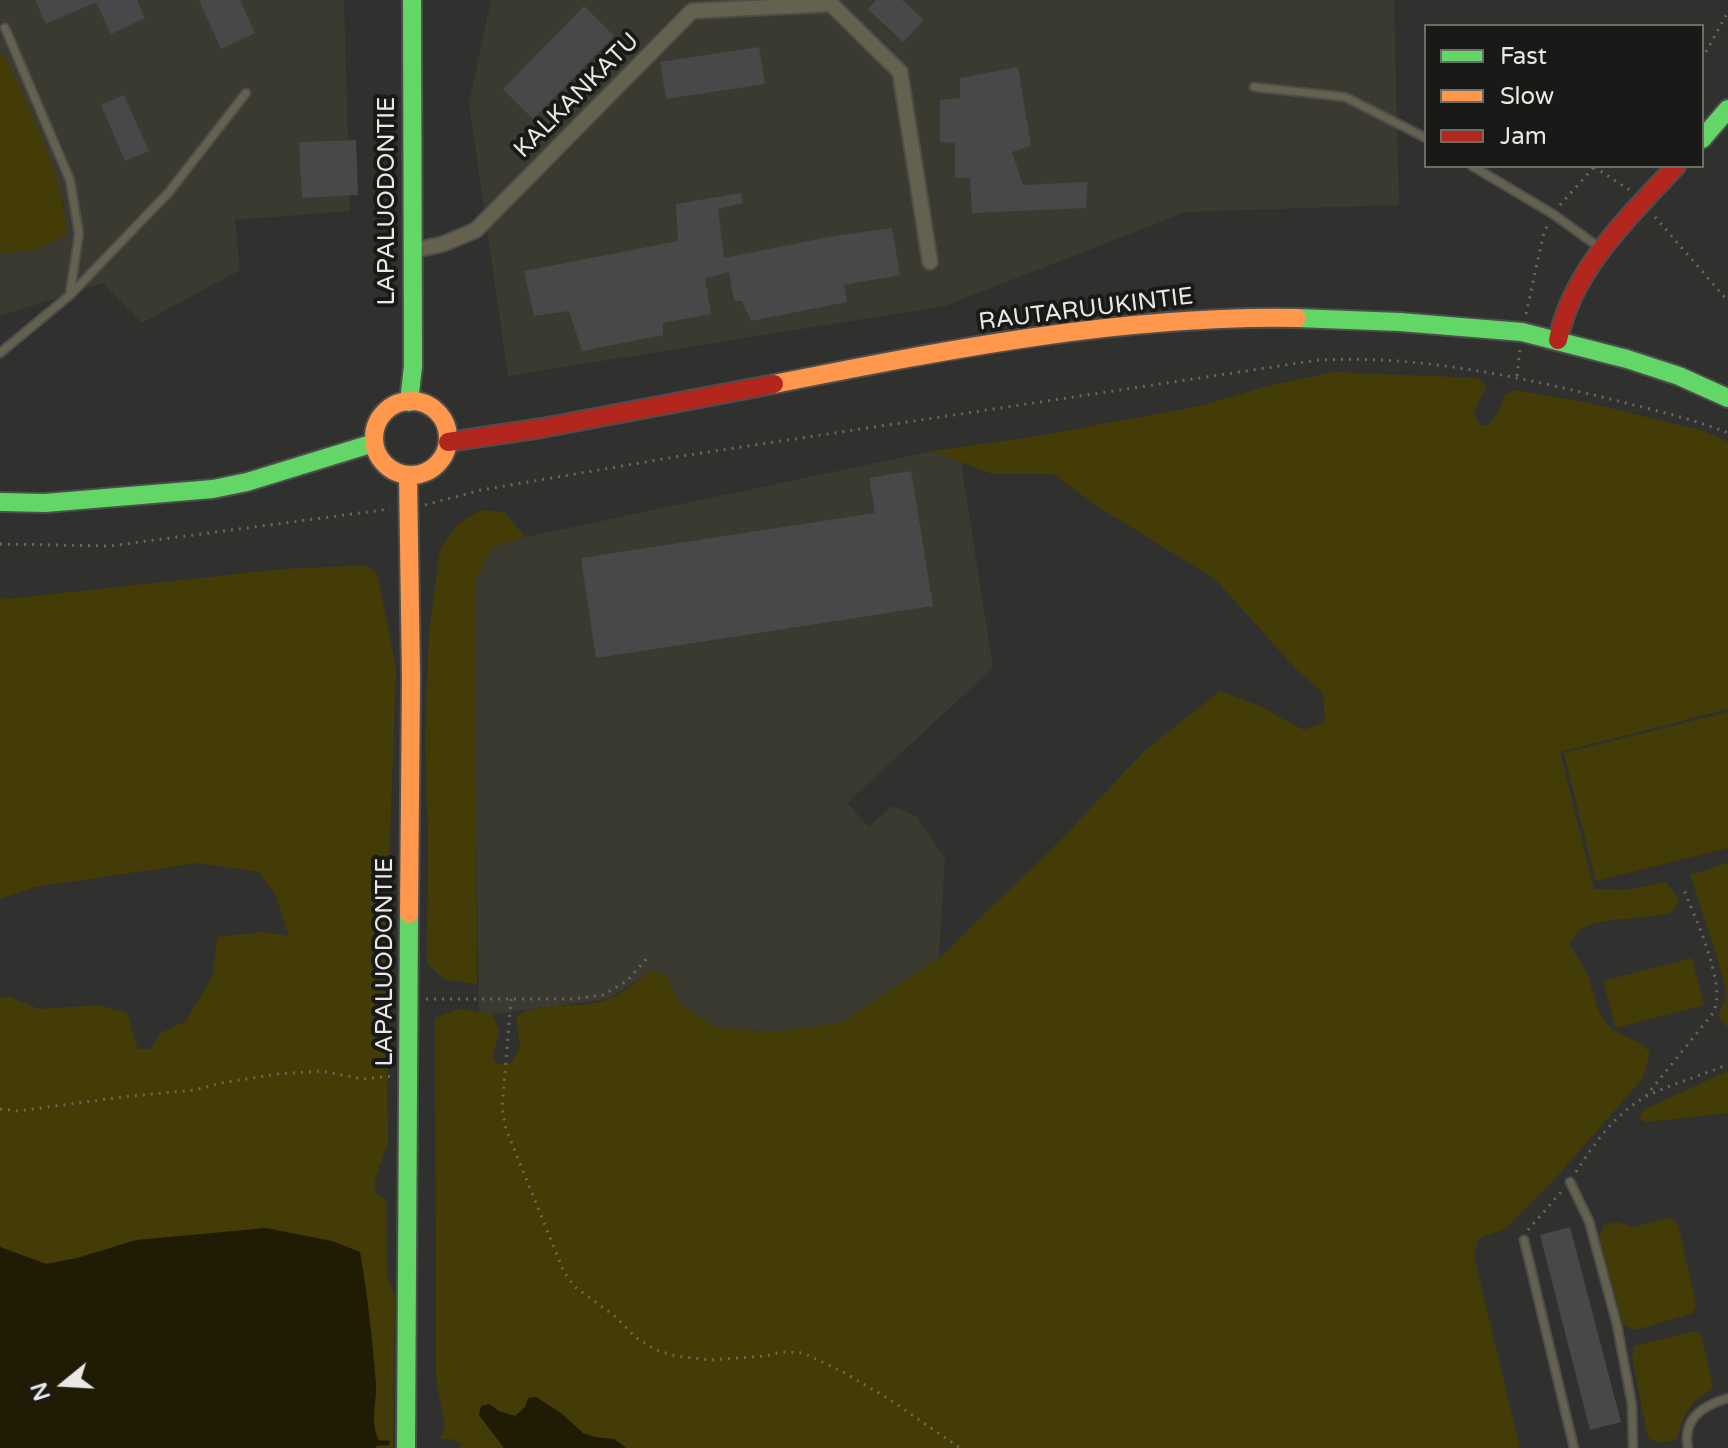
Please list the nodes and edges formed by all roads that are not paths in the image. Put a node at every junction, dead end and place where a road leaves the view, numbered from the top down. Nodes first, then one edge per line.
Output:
1 (412, 0) edge
2 (5, 28) dead end
3 (1254, 87) dead end
4 (246, 93) dead end
5 (1728, 109) edge
6 (1424, 137) edge
7 (1704, 137) edge
8 (1475, 168) edge
9 (1674, 168) edge
10 (1601, 249) junction
11 (411, 251) junction
12 (930, 262) dead end
13 (70, 295) junction
14 (1558, 340) junction
15 (0, 353) edge
16 (1728, 398) edge
17 (409, 402) junction
18 (448, 442) junction
19 (374, 443) junction
20 (408, 475) junction
21 (0, 502) edge
22 (1570, 1182) road end
23 (1524, 1240) road end
24 (1728, 1398) edge
25 (406, 1448) edge
26 (1574, 1448) edge
27 (1633, 1448) edge
28 (1688, 1448) edge

1 - 11 main road, LAPALUODONTIE
2 - 13 lane
3 - 6 lane
4 - 13 lane
5 - 7 main road
8 - 10 lane
9 - 10 main road
10 - 14 main road
11 - 12 street, KALKANKATU
11 - 17 main road, LAPALUODONTIE
13 - 15 lane
14 - 16 main road, RAUTARUUKINTIE
14 - 18 main road, RAUTARUUKINTIE
17 - 18 main road
17 - 19 main road
18 - 20 main road
19 - 20 main road
19 - 21 main road
20 - 25 main road, LAPALUODONTIE
22 - 27 lane
23 - 26 lane
24 - 28 lane

